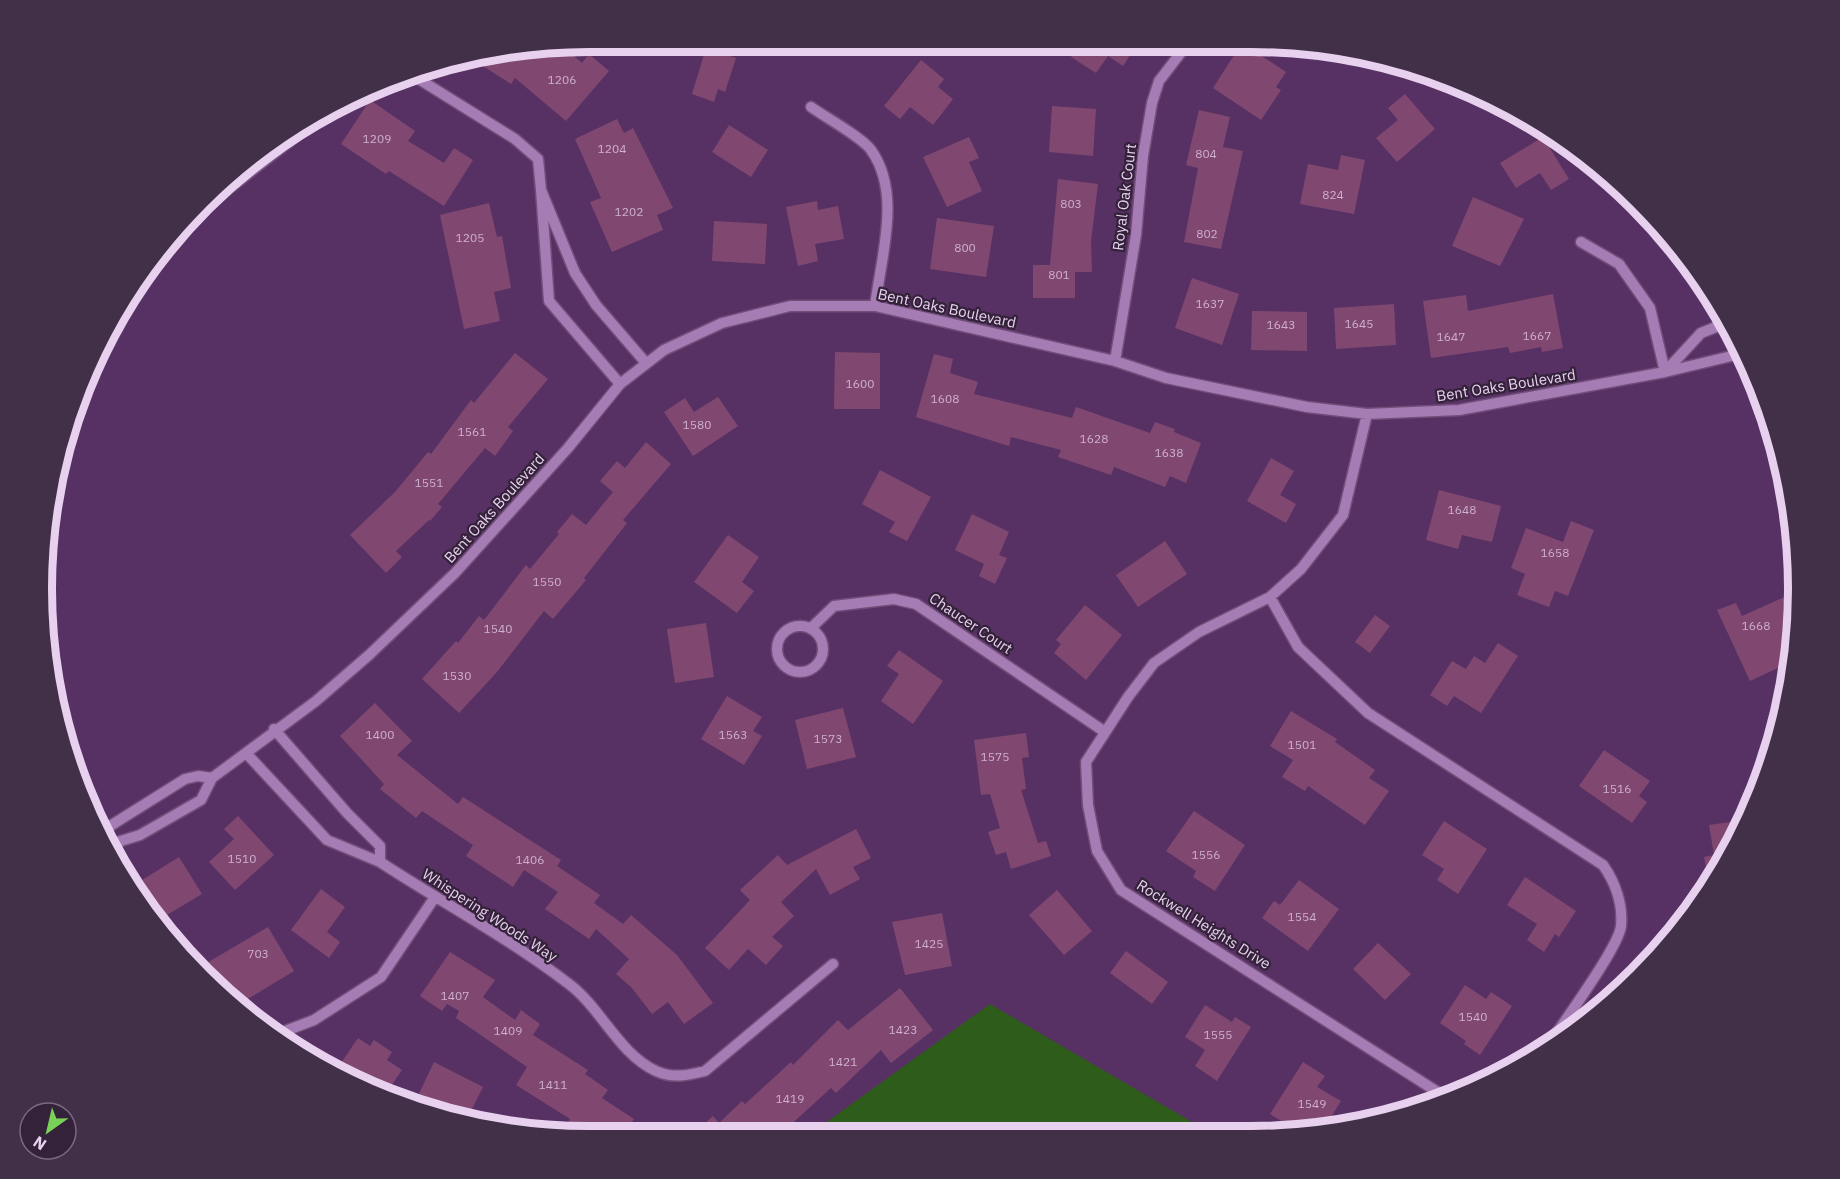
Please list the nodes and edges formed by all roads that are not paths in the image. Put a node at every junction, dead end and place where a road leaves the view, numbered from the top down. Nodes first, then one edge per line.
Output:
1 (1181, 52) edge
2 (419, 80) edge
3 (811, 107) dead end
4 (541, 190) junction
5 (1581, 242) dead end
6 (875, 306) junction
7 (1719, 326) edge
8 (1734, 355) edge
9 (1115, 361) junction
10 (646, 363) junction
11 (1665, 372) junction
12 (620, 384) junction
13 (1367, 414) junction
14 (1270, 597) junction
15 (811, 628) junction
16 (274, 729) junction
17 (1105, 732) junction
18 (246, 753) junction
19 (212, 778) junction
20 (108, 827) edge
21 (116, 842) edge
22 (380, 862) junction
23 (435, 897) junction
24 (833, 964) dead end
25 (1559, 1029) edge
26 (284, 1031) edge
27 (1438, 1092) edge

1 - 9 street, Royal Oak Court
2 - 4 street
3 - 6 street
4 - 10 street
4 - 12 street
5 - 11 street
6 - 9 street, Bent Oaks Boulevard
6 - 10 street, Bent Oaks Boulevard
7 - 11 street
8 - 11 street, Bent Oaks Boulevard
9 - 13 street, Bent Oaks Boulevard
10 - 12 street, Bent Oaks Boulevard
11 - 13 street, Bent Oaks Boulevard
12 - 16 street, Bent Oaks Boulevard
13 - 14 street, Rockwell Heights Drive
14 - 17 street, Rockwell Heights Drive
14 - 25 street
15 - 15 street
15 - 17 street, Chaucer Court
16 - 18 street, Bent Oaks Boulevard
16 - 22 street
17 - 27 street, Rockwell Heights Drive
18 - 19 street, Bent Oaks Boulevard
18 - 22 street, Whispering Woods Way
19 - 20 street
19 - 21 street, Bent Oaks Boulevard
22 - 23 street, Whispering Woods Way
23 - 24 street, Whispering Woods Way
23 - 26 street

